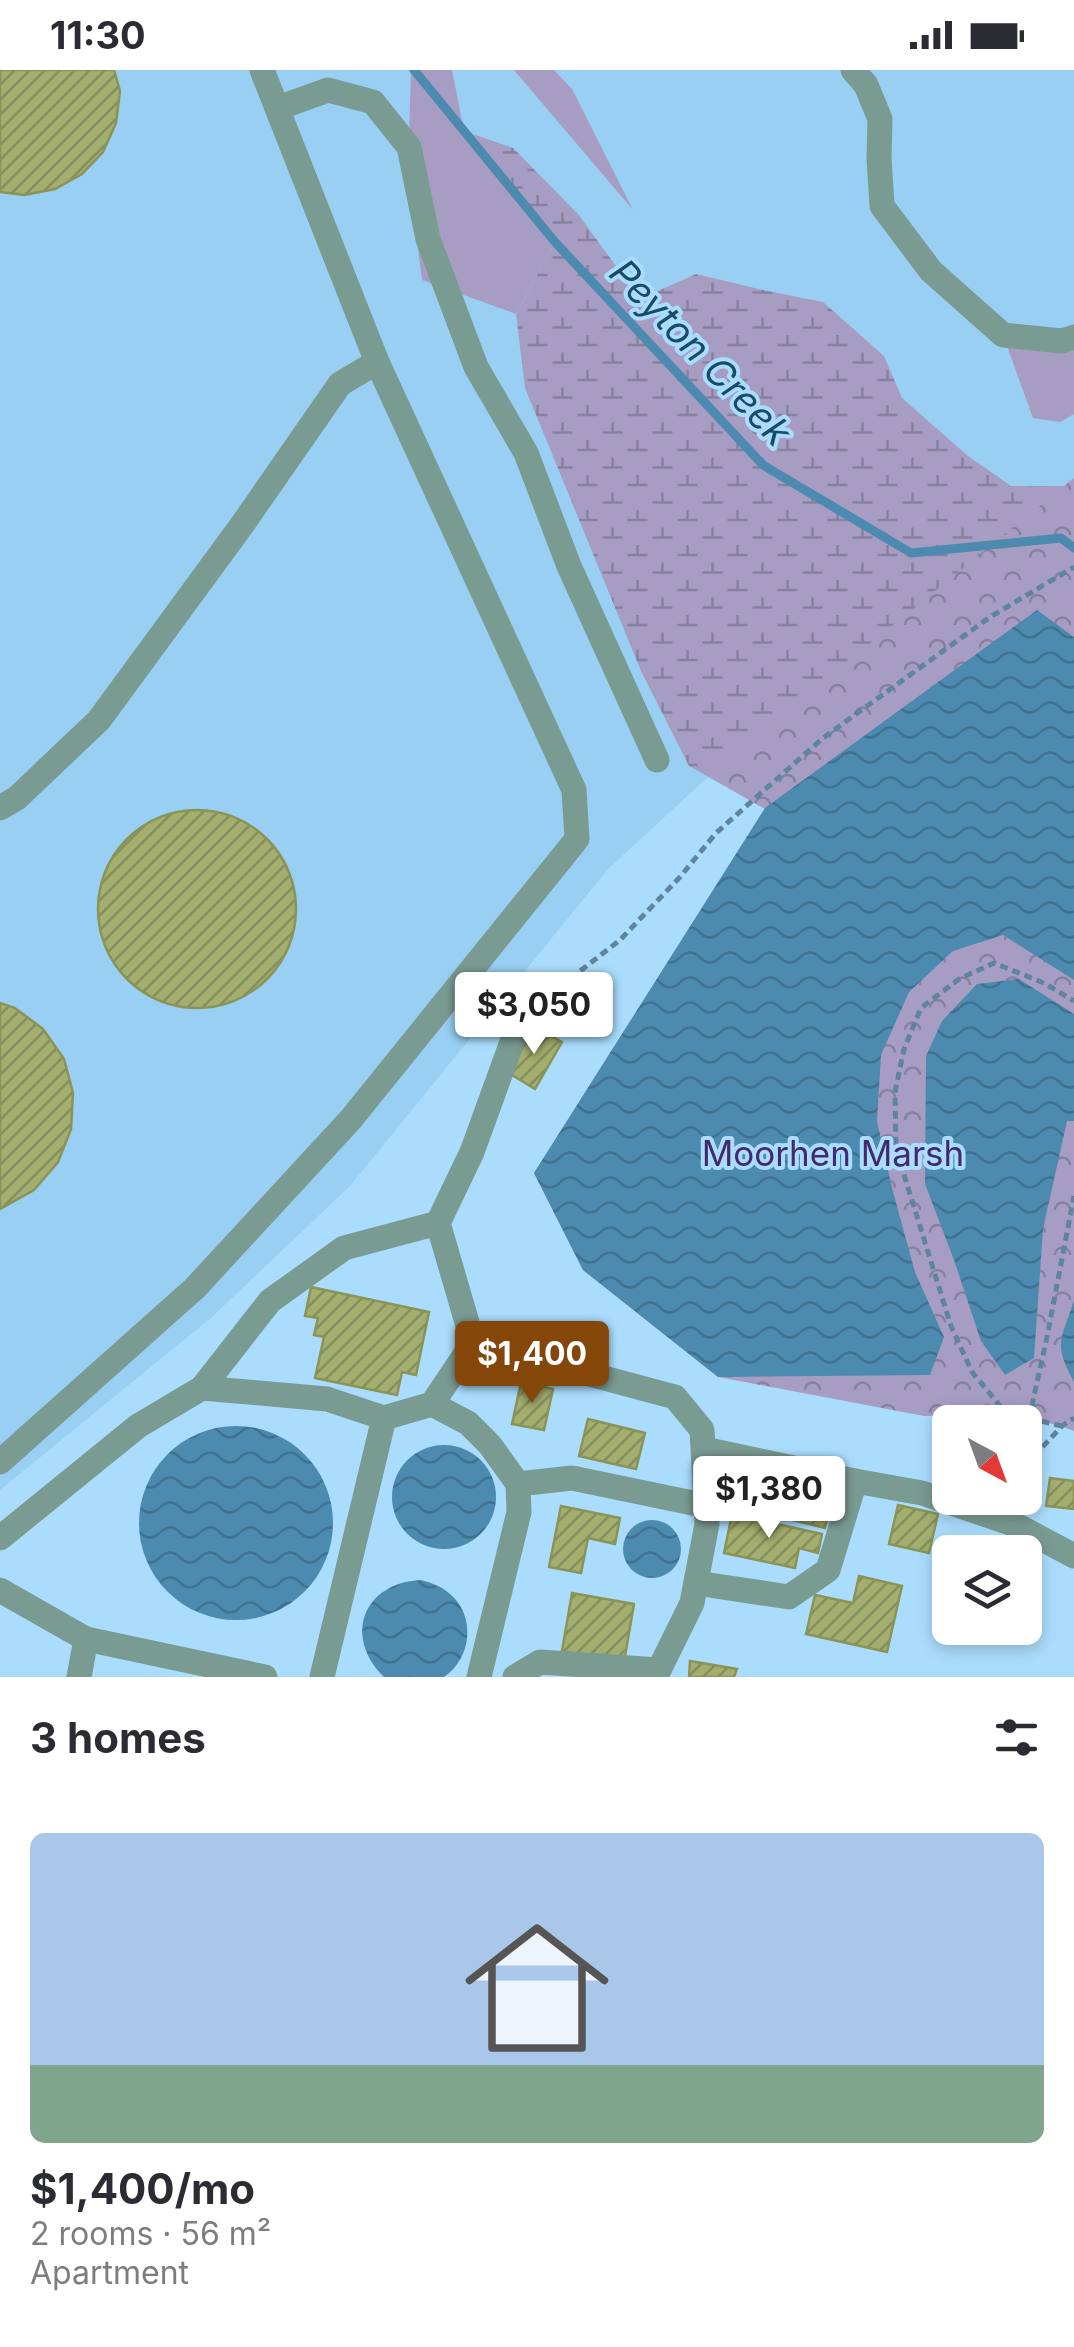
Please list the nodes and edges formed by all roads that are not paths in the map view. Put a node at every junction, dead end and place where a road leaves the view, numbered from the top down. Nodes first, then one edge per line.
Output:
1 (262, 70) edge
2 (853, 70) edge
3 (278, 108) junction
4 (1074, 337) edge
5 (377, 362) junction
6 (657, 760) dead end
7 (0, 808) edge
8 (516, 1031) road end
9 (438, 1223) junction
10 (474, 1343) junction
11 (202, 1388) junction
12 (432, 1404) junction
13 (384, 1418) junction
14 (704, 1450) junction
15 (0, 1462) edge
16 (856, 1481) junction
17 (518, 1484) junction
18 (707, 1506) junction
19 (0, 1538) edge
20 (1074, 1556) edge
21 (696, 1582) junction
22 (0, 1590) edge
23 (86, 1639) junction
24 (79, 1677) edge
25 (265, 1677) edge
26 (322, 1677) edge
27 (479, 1677) edge
28 (515, 1677) edge

1 - 3 lane
2 - 4 lane
3 - 5 lane
3 - 6 lane
5 - 7 lane
5 - 15 lane
8 - 9 lane
9 - 10 lane
9 - 11 lane
10 - 12 lane
10 - 14 lane
11 - 13 lane
11 - 19 lane
12 - 13 lane
12 - 17 lane
13 - 26 lane
14 - 16 lane
14 - 18 lane
16 - 20 lane
16 - 21 lane
17 - 18 lane
17 - 27 lane
18 - 21 lane
21 - 28 lane
22 - 23 lane
23 - 24 lane
23 - 25 lane

